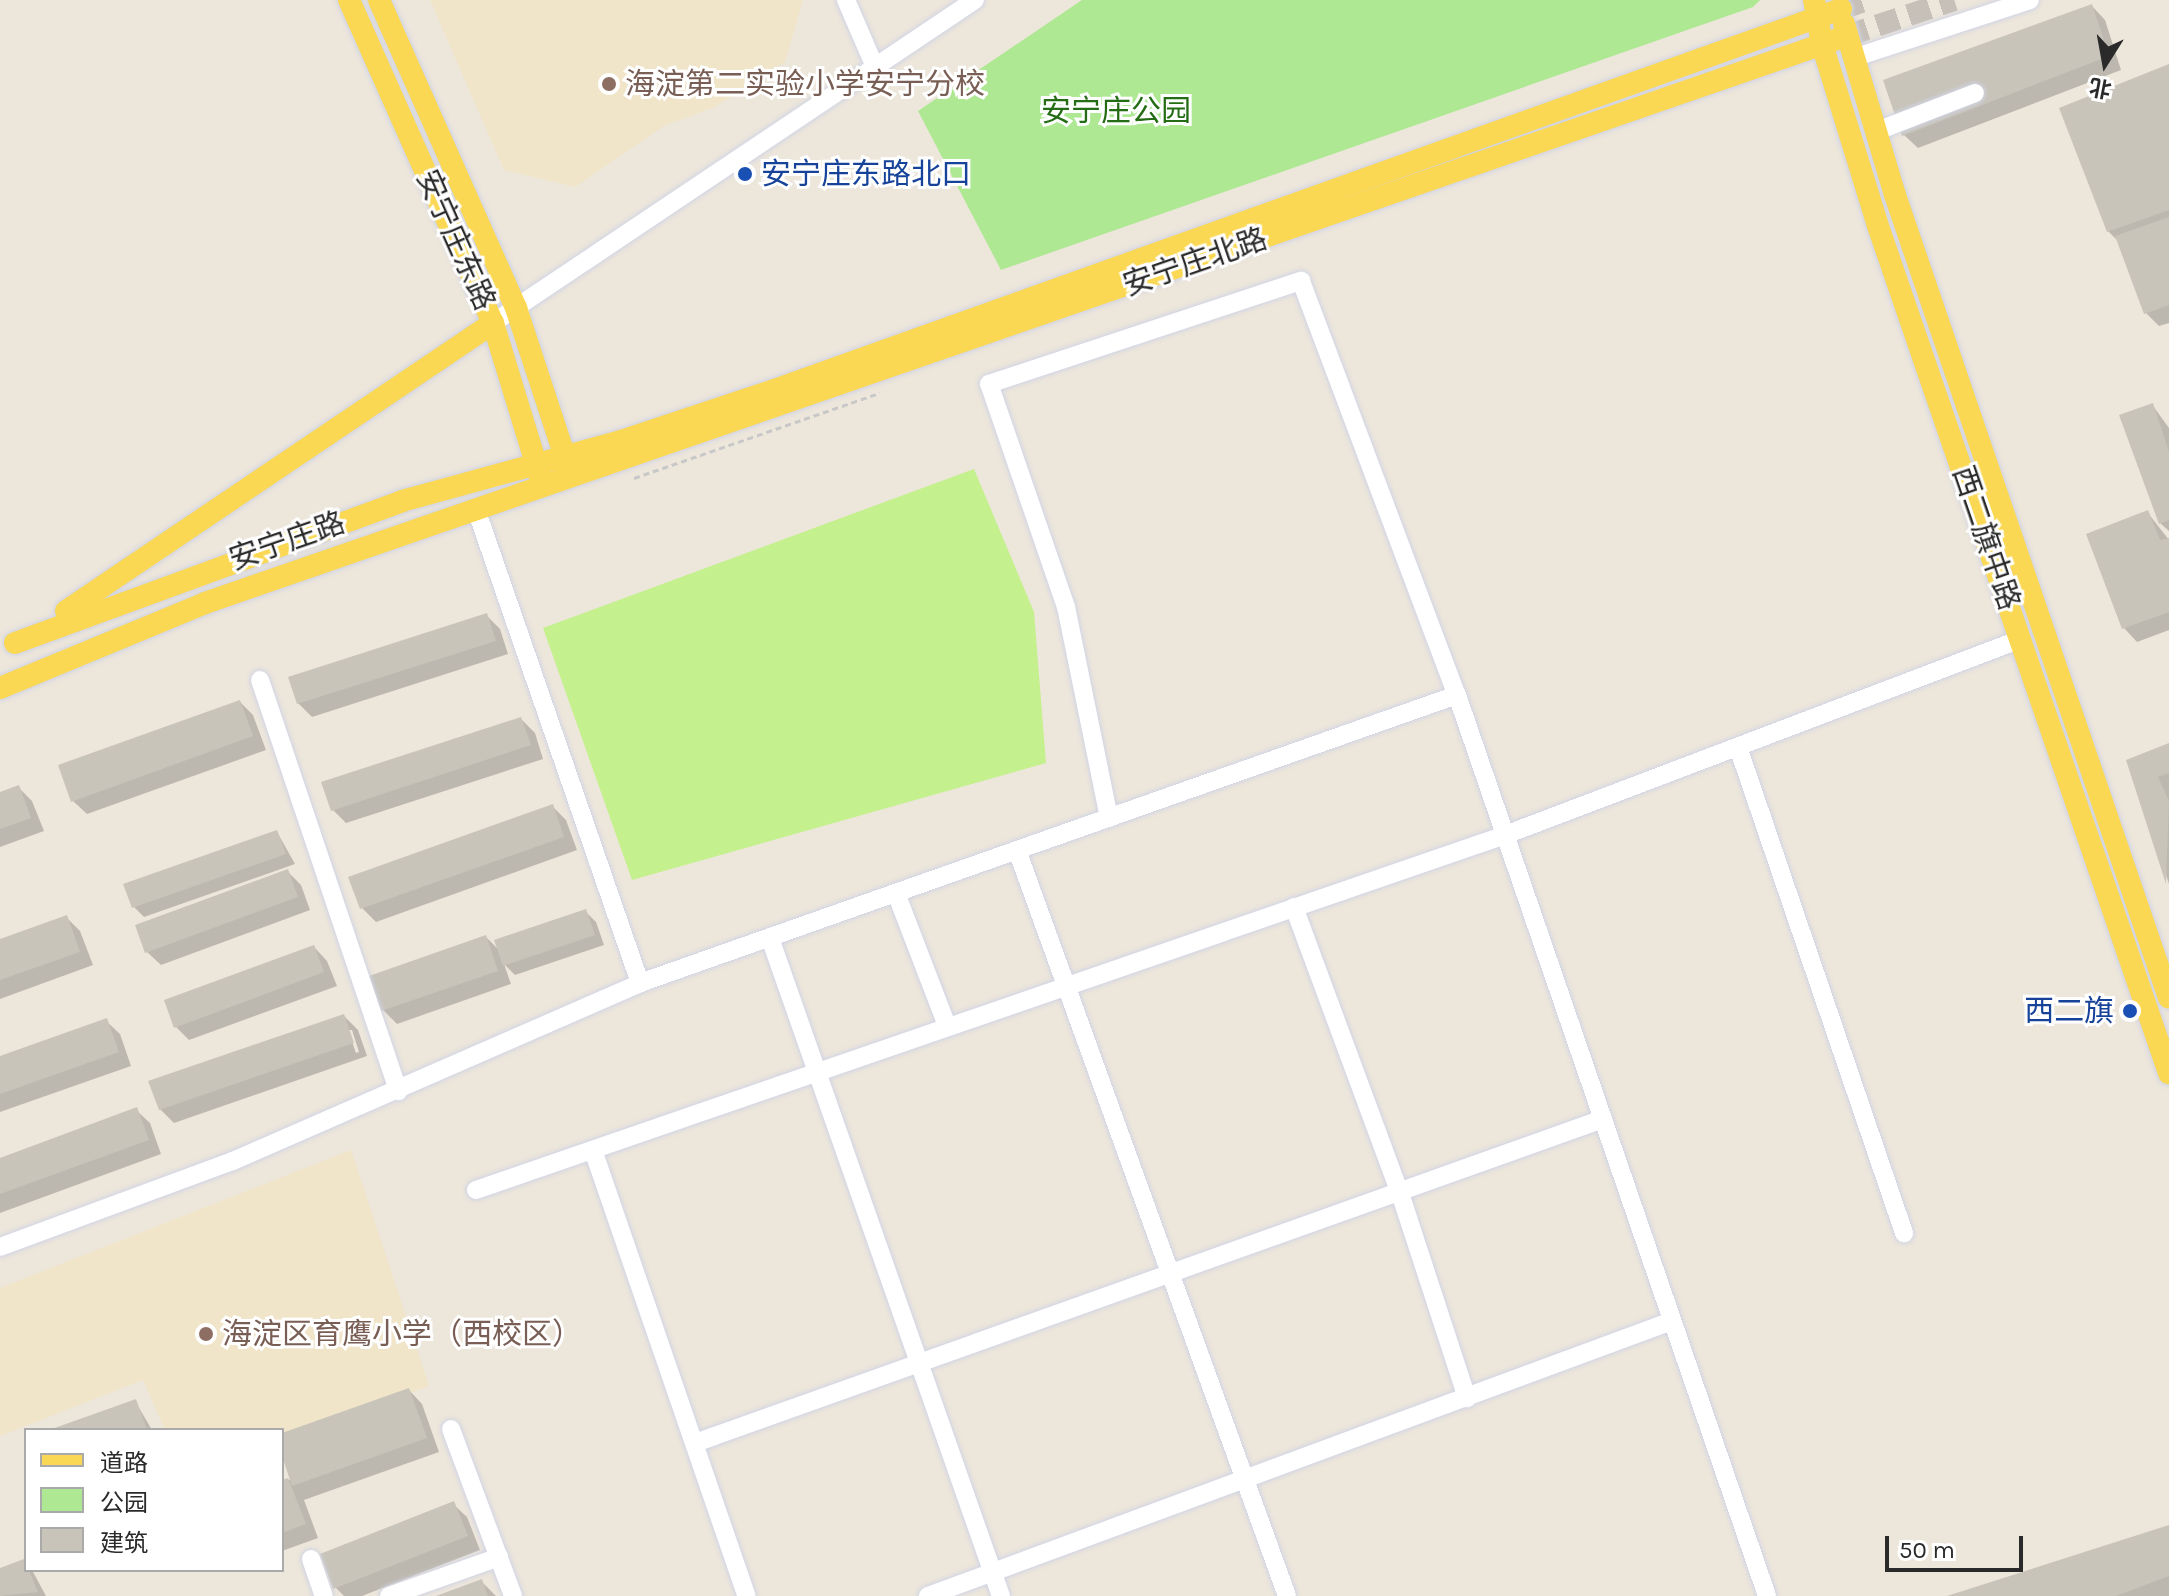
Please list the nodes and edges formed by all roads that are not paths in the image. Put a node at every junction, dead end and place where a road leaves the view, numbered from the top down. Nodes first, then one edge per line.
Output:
1 (349, 0) edge
2 (379, 0) edge
3 (846, 0) edge
4 (975, 0) edge
5 (2030, 0) edge
6 (1840, 4) edge
7 (1816, 8) edge
8 (1846, 36) junction
9 (1822, 44) junction
10 (1853, 58) junction
11 (875, 67) junction
12 (1975, 93) dead end
13 (1877, 131) junction
14 (516, 308) junction
15 (493, 323) junction
16 (568, 467) junction
17 (539, 476) junction
18 (476, 509) junction
19 (2021, 639) junction
20 (7, 647) edge
21 (260, 680) dead end
22 (0, 688) edge
23 (1457, 695) junction
24 (1738, 747) junction
25 (1109, 818) junction
26 (1505, 835) junction
27 (1017, 850) junction
28 (896, 893) junction
29 (1294, 907) junction
30 (770, 938) junction
31 (640, 983) junction
32 (1066, 985) junction
33 (2169, 998) edge
34 (947, 1026) junction
35 (817, 1071) junction
36 (2169, 1073) edge
37 (398, 1091) junction
38 (1603, 1119) junction
39 (593, 1150) junction
40 (476, 1190) dead end
41 (1400, 1193) junction
42 (1904, 1233) dead end
43 (0, 1247) edge
44 (1171, 1276) junction
45 (1672, 1321) junction
46 (920, 1364) junction
47 (1467, 1398) junction
48 (451, 1429) dead end
49 (695, 1443) junction
50 (1245, 1481) junction
51 (499, 1557) junction
52 (311, 1559) dead end
53 (993, 1574) junction
54 (324, 1596) edge
55 (389, 1596) edge
56 (513, 1596) edge
57 (747, 1596) edge
58 (928, 1596) edge
59 (1001, 1596) edge
60 (1287, 1596) edge
61 (1767, 1596) edge

1 - 15 main road, 安宁庄东路
2 - 14 main road, 安宁庄东路
3 - 11 street
4 - 11 street
5 - 10 street
6 - 7 main road, 安宁庄北路
6 - 8 main road, 西二旗中路
7 - 9 main road, 西二旗中路
7 - 16 main road, 安宁庄北路
8 - 9 main road, 安宁庄北路
8 - 10 main road, 西二旗中路
9 - 16 main road, 安宁庄北路
9 - 19 main road, 西二旗中路
10 - 13 main road, 西二旗中路
11 - 14 street
12 - 13 street
13 - 33 main road, 西二旗中路
14 - 15 street
14 - 16 main road, 安宁庄东路
15 - 17 main road, 安宁庄东路
15 - 20 main road, 安宁庄路
16 - 17 main road, 安宁庄北路
17 - 18 main road, 安宁庄路
17 - 20 main road, 安宁庄路
18 - 22 main road, 安宁庄路
18 - 31 street
19 - 24 street
19 - 36 main road, 西二旗中路
21 - 37 street
23 - 25 street
23 - 25 street
23 - 26 street
24 - 26 street
24 - 42 street
25 - 27 street
26 - 29 street
26 - 38 street
27 - 28 street
27 - 32 street
28 - 30 street
28 - 34 street
29 - 32 street
29 - 41 street
30 - 31 street
30 - 35 street
31 - 37 street
32 - 34 street
32 - 44 street
34 - 35 street
35 - 39 street
35 - 46 street
37 - 43 street
38 - 41 street
38 - 45 street
39 - 40 street
39 - 49 street
41 - 44 street
41 - 47 street
44 - 46 street
44 - 50 street
45 - 47 street
45 - 61 street
46 - 49 street
46 - 53 street
47 - 50 street
48 - 51 street
49 - 57 street
50 - 53 street
50 - 60 street
51 - 55 street
51 - 56 street
52 - 54 street
53 - 58 street
53 - 59 street

